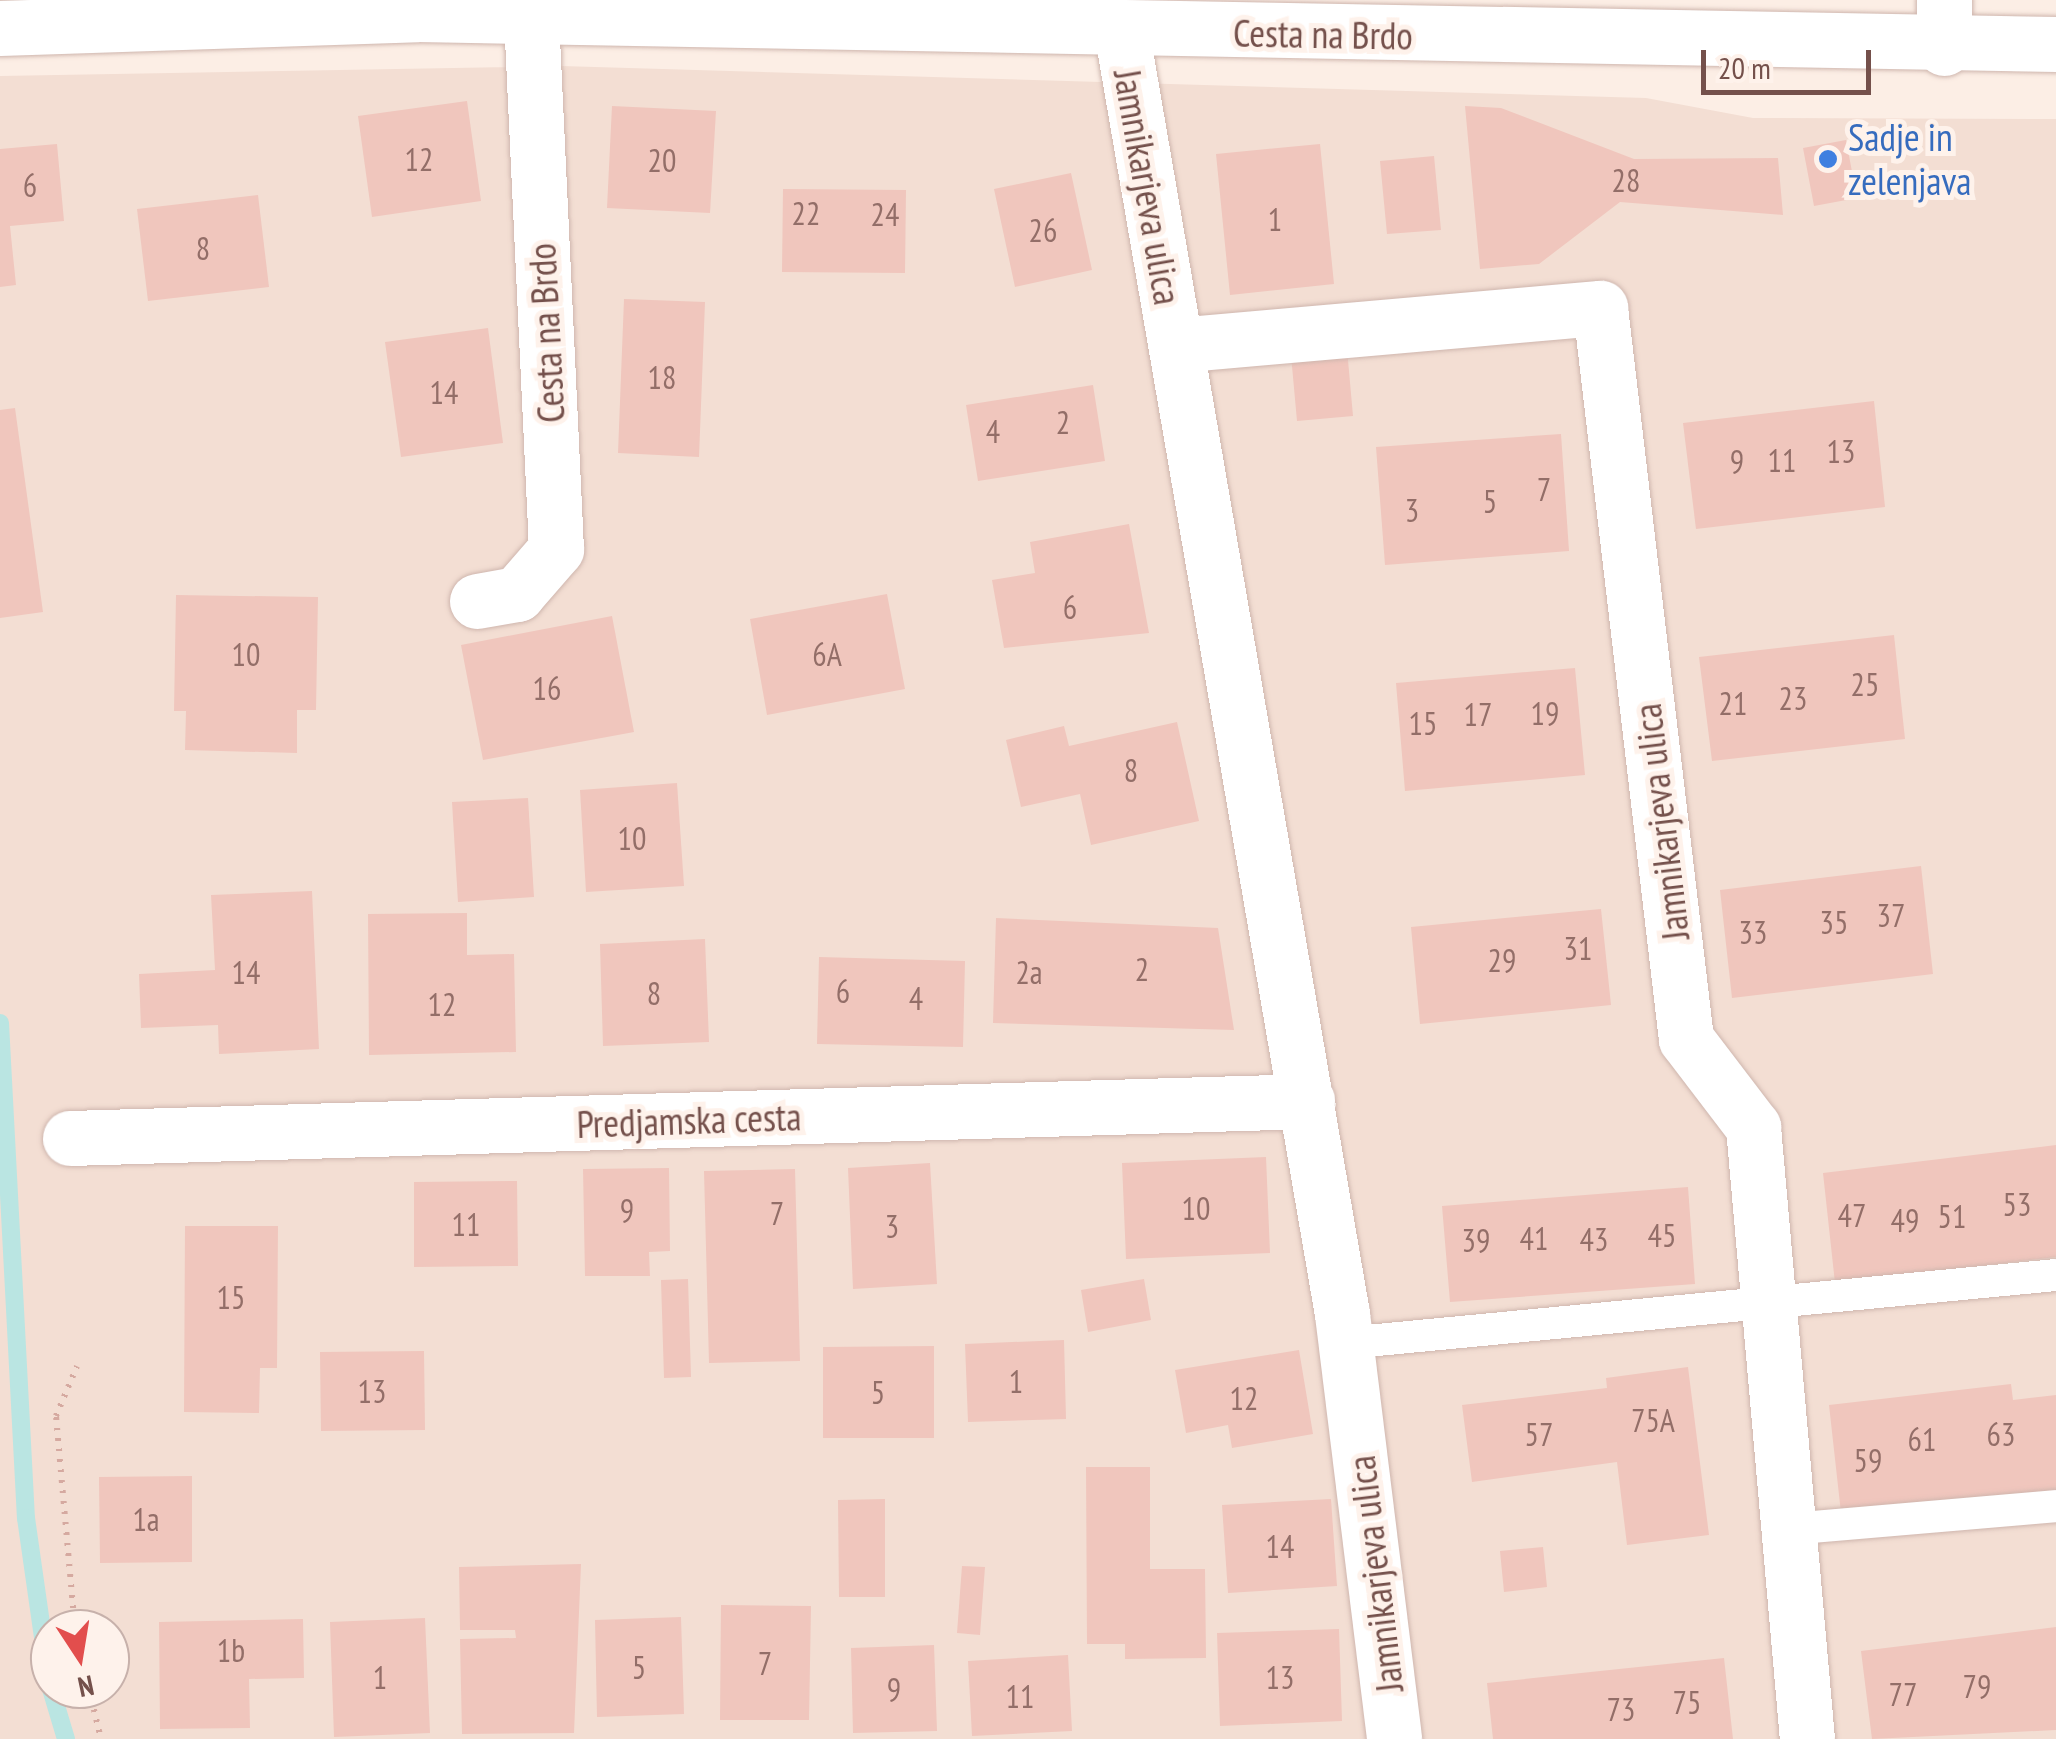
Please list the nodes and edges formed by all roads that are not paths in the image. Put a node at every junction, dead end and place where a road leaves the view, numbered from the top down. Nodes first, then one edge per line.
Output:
1 (531, 17) junction
2 (1319, 17) edge
3 (5, 18) edge
4 (1944, 24) edge
5 (1121, 29) junction
6 (2056, 44) edge
7 (1176, 345) junction
8 (477, 601) dead end
9 (1307, 1101) junction
10 (70, 1138) dead end
11 (2056, 1276) edge
12 (1768, 1303) junction
13 (1346, 1342) junction
14 (2056, 1506) edge
15 (1788, 1529) junction
16 (1394, 1739) edge
17 (1807, 1739) edge

1 - 3 street, Cesta na Brdo
1 - 5 street, Cesta na Brdo
1 - 8 street, Cesta na Brdo
2 - 4 street, Cesta na Brdo
2 - 5 street, Cesta na Brdo
4 - 6 street, Cesta na Brdo
5 - 7 street, Jamnikarjeva ulica
7 - 9 street, Jamnikarjeva ulica
7 - 12 street, Jamnikarjeva ulica
9 - 10 street, Predjamska cesta
9 - 13 street, Jamnikarjeva ulica
11 - 12 lane
12 - 13 lane
12 - 15 street, Jamnikarjeva ulica
13 - 16 street, Jamnikarjeva ulica
14 - 15 lane
15 - 17 street, Jamnikarjeva ulica

